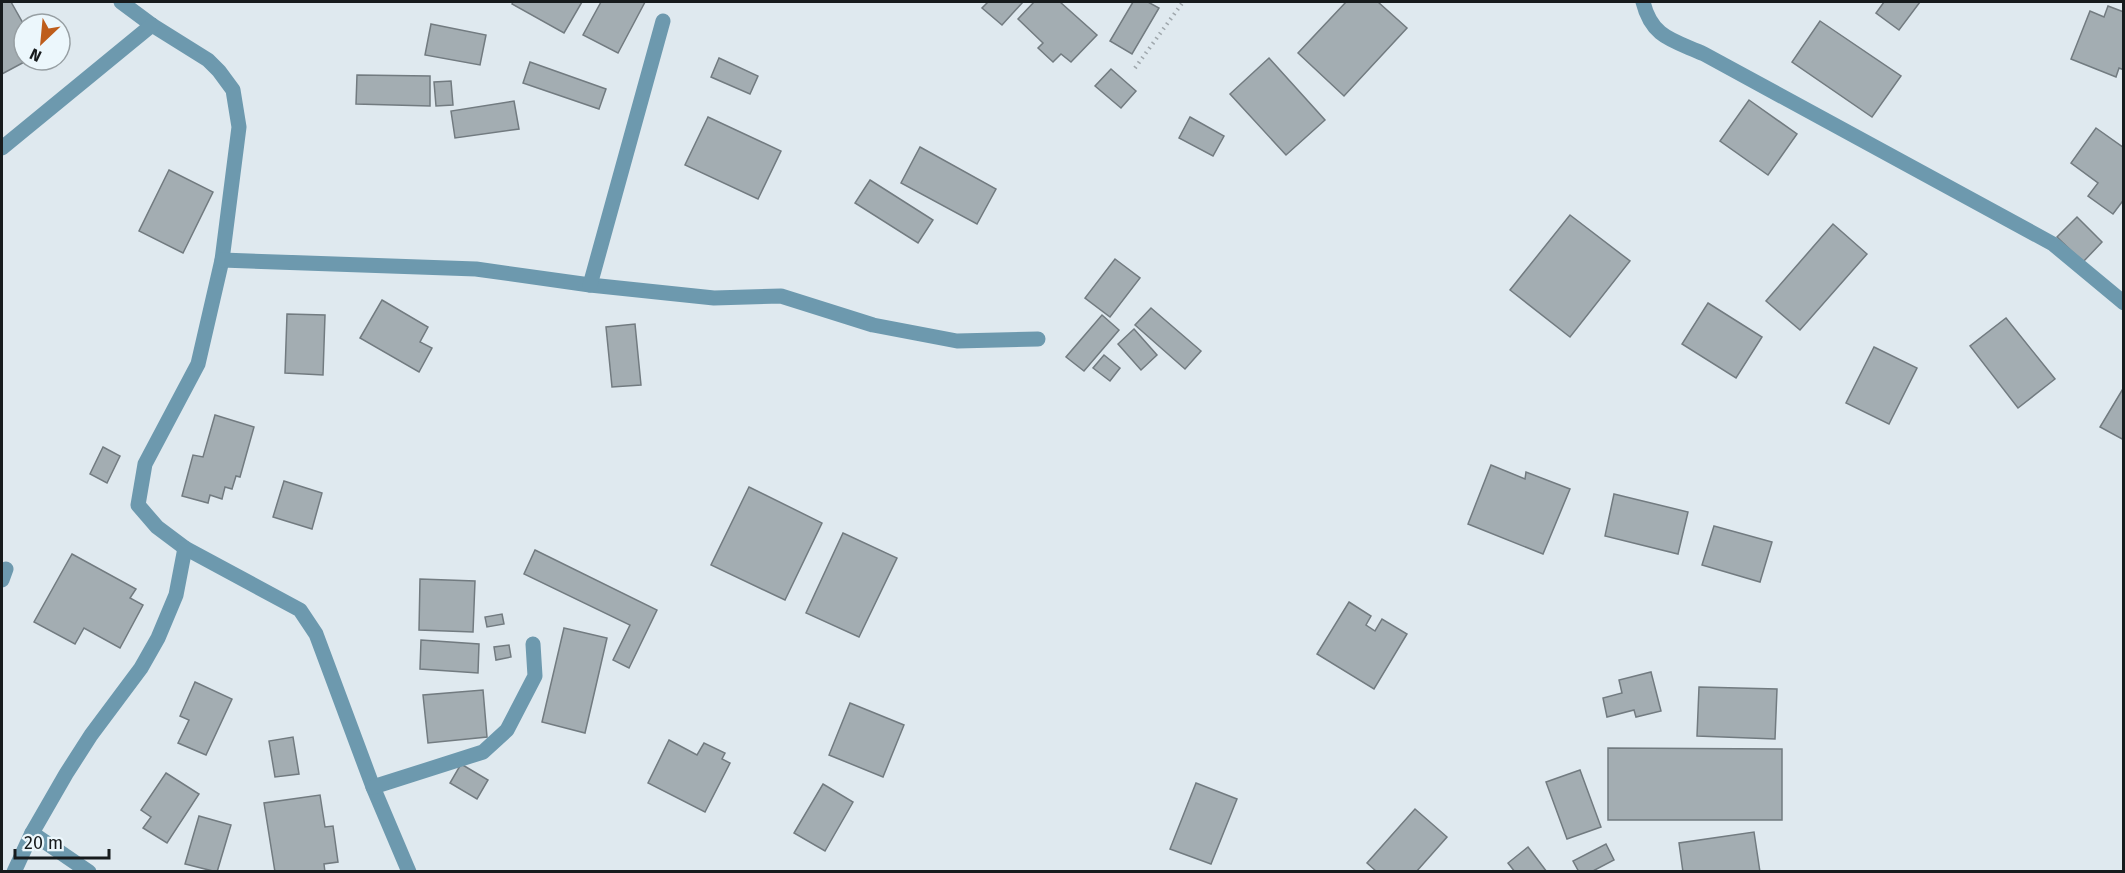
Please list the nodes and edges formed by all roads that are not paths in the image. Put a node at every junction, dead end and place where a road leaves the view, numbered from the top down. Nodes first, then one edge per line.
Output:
1 (122, 2) edge
2 (1642, 2) edge
3 (663, 21) dead end
4 (152, 25) junction
5 (2, 148) edge
6 (222, 260) junction
7 (590, 285) junction
8 (2124, 303) edge
9 (1038, 339) dead end
10 (186, 548) junction
11 (533, 644) dead end
12 (373, 787) junction
13 (32, 833) junction
14 (14, 872) edge
15 (89, 872) edge
16 (410, 872) edge

1 - 4 street
2 - 8 street
3 - 7 street
4 - 5 street
4 - 6 street
6 - 7 street
6 - 10 street
7 - 9 street
10 - 12 street
10 - 13 street
11 - 12 street
12 - 16 street
13 - 14 street
13 - 15 street

